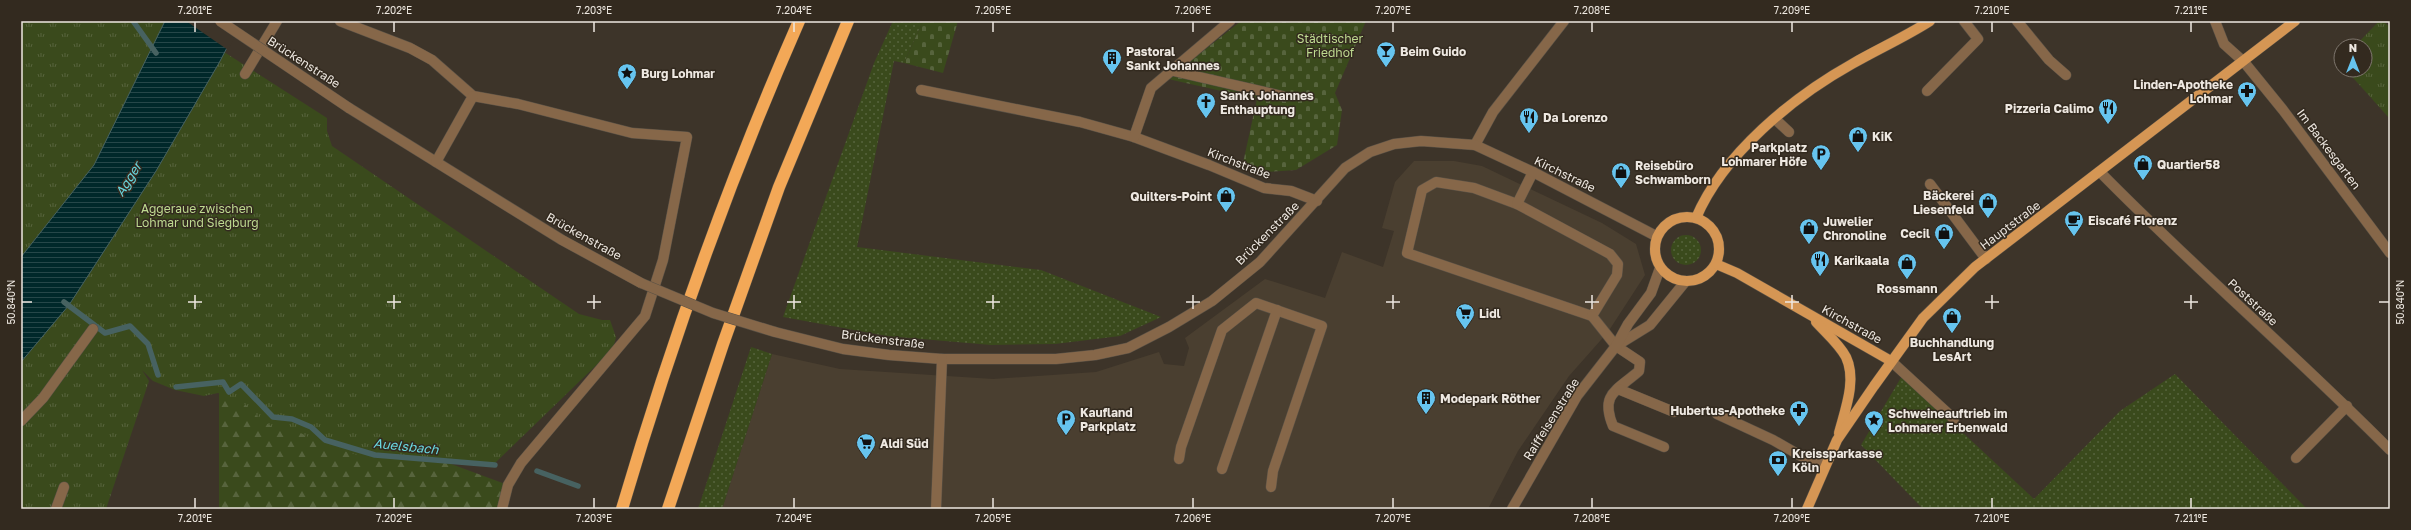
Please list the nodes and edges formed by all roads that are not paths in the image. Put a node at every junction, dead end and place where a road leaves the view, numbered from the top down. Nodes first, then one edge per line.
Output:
1 (220, 21) edge
2 (277, 21) edge
3 (340, 21) edge
4 (799, 21) edge
5 (848, 21) edge
6 (1230, 21) edge
7 (1564, 21) edge
8 (1930, 21) edge
9 (1964, 21) edge
10 (2017, 21) edge
11 (2215, 21) edge
12 (2295, 21) edge
13 (2244, 62) junction
14 (1170, 70) junction
15 (245, 74) dead end
16 (2066, 75) dead end
17 (921, 90) dead end
18 (1927, 91) dead end
19 (473, 96) junction
20 (1282, 96) dead end
21 (1775, 119) junction
22 (1789, 132) dead end
23 (1134, 137) junction
24 (1475, 145) junction
25 (436, 162) junction
26 (1534, 172) junction
27 (2100, 172) junction
28 (1930, 184) dead end
29 (1317, 201) junction
30 (1517, 204) junction
31 (1696, 218) junction
32 (1656, 236) junction
33 (2390, 253) edge
34 (1986, 259) junction
35 (1716, 264) junction
36 (1660, 268) junction
37 (1685, 282) junction
38 (1277, 310) junction
39 (1809, 314) junction
40 (1592, 316) junction
41 (93, 329) dead end
42 (1616, 346) junction
43 (942, 359) junction
44 (1892, 361) junction
45 (1618, 389) junction
46 (2347, 406) junction
47 (1674, 412) dead end
48 (1717, 414) dead end
49 (1954, 419) dead end
50 (21, 421) edge
51 (1837, 440) junction
52 (1664, 447) dead end
53 (2390, 450) edge
54 (1179, 458) dead end
55 (2296, 458) dead end
56 (1826, 463) junction
57 (1222, 469) dead end
58 (64, 487) dead end
59 (1271, 487) dead end
60 (56, 509) edge
61 (502, 509) edge
62 (622, 509) edge
63 (668, 509) edge
64 (936, 509) edge
65 (1512, 509) edge
66 (1807, 509) edge

1 - 25 street, Brückenstraße, bridge
2 - 15 street
3 - 19 street
4 - 62 highway
5 - 63 highway
6 - 14 street
7 - 24 street
8 - 21 main road
9 - 18 street
10 - 16 street
11 - 13 street, Im Backesgarten
12 - 13 main road, Hauptstraße
13 - 27 main road, Hauptstraße
13 - 33 street, Im Backesgarten
14 - 20 street
14 - 23 street
17 - 23 street, Kirchstraße
19 - 25 street
19 - 61 street
21 - 22 street
21 - 31 main road
23 - 29 street, Kirchstraße
24 - 26 street, Kirchstraße
24 - 29 street, Kirchstraße
25 - 43 street, Brückenstraße, bridge
26 - 30 street
26 - 32 street, Kirchstraße
27 - 34 main road, Hauptstraße
27 - 46 street, Poststraße
28 - 34 street
29 - 43 street, Brückenstraße
30 - 40 street
30 - 40 street
31 - 32 main road
31 - 35 main road
32 - 36 main road
34 - 44 main road, Hauptstraße
35 - 37 main road
35 - 39 main road, Kirchstraße
36 - 37 main road
36 - 42 street, Raiffeisenstraße
37 - 42 street, Raiffeisenstraße
38 - 54 street
38 - 57 street
38 - 59 street
39 - 44 main road, Kirchstraße
39 - 51 main road
40 - 42 street
41 - 50 street
42 - 45 street
42 - 65 street, Raiffeisenstraße
43 - 64 street
44 - 49 street
44 - 51 main road, Hauptstraße
45 - 47 street
45 - 52 street
46 - 53 street, Poststraße
46 - 55 street
48 - 56 street
51 - 56 main road, Hauptstraße
56 - 66 main road, Hauptstraße
58 - 60 street

